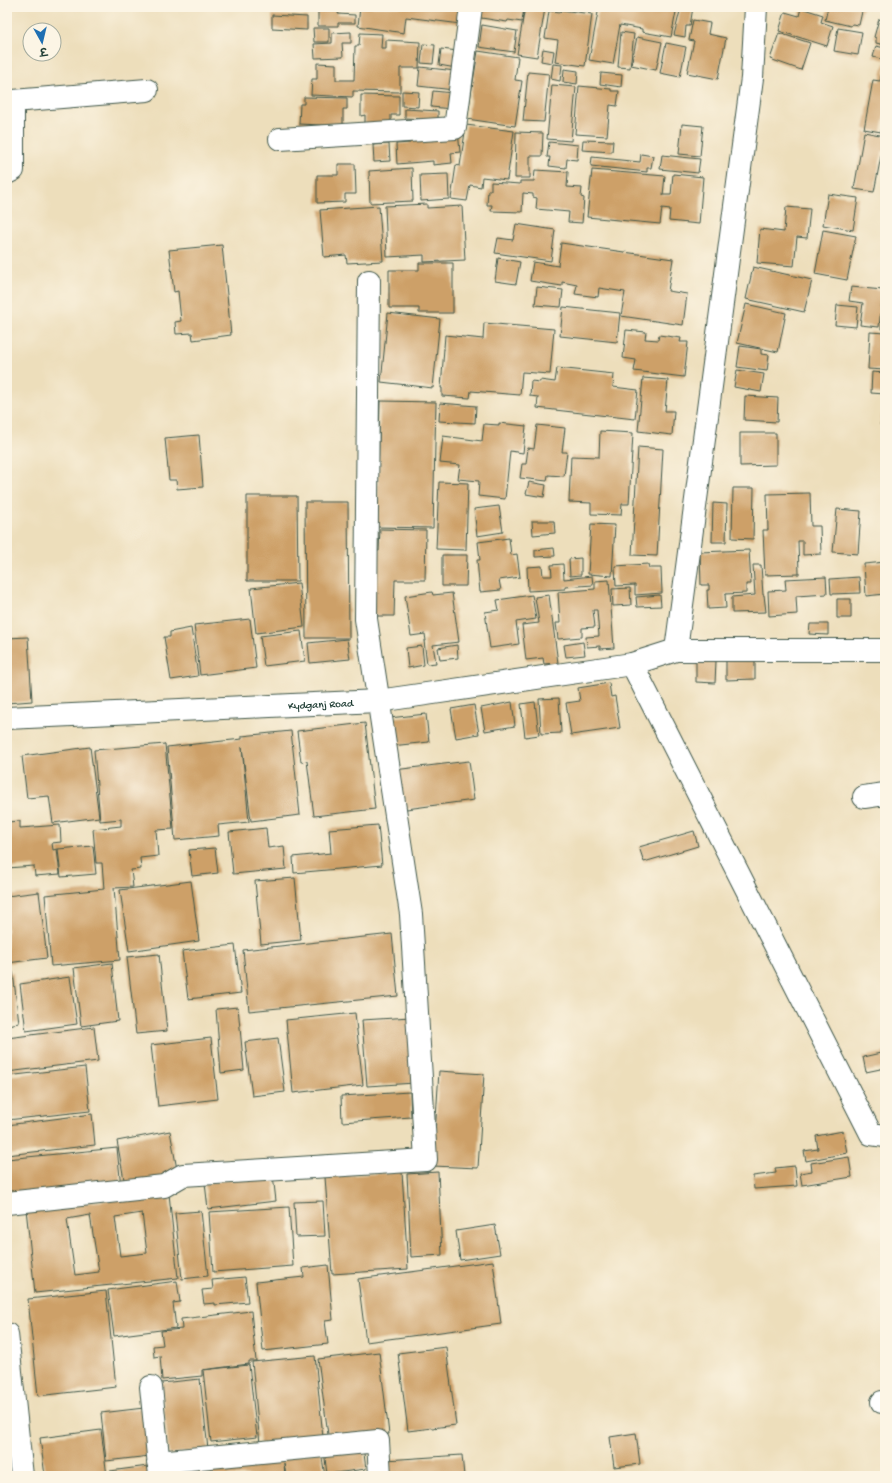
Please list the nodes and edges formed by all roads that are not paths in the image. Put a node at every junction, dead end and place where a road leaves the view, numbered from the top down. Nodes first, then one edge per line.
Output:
1 (471, 7) edge
2 (756, 7) edge
3 (147, 90) dead end
4 (280, 139) dead end
5 (7, 173) edge
6 (369, 281) dead end
7 (676, 650) junction
8 (885, 650) edge
9 (632, 664) junction
10 (378, 701) junction
11 (7, 718) edge
12 (885, 794) edge
13 (864, 797) dead end
14 (885, 1136) edge
15 (7, 1203) edge
16 (7, 1334) edge
17 (151, 1387) dead end
18 (159, 1469) edge
19 (22, 1476) edge
20 (380, 1476) edge

1 - 4 street
2 - 7 street
3 - 5 street
6 - 10 street
7 - 8 street, Kydganj Road
7 - 9 street, Kydganj Road
9 - 10 street, Kydganj Road
9 - 14 street
10 - 11 street, Kydganj Road
10 - 15 street
12 - 13 street
16 - 19 street
17 - 18 street
18 - 20 street

